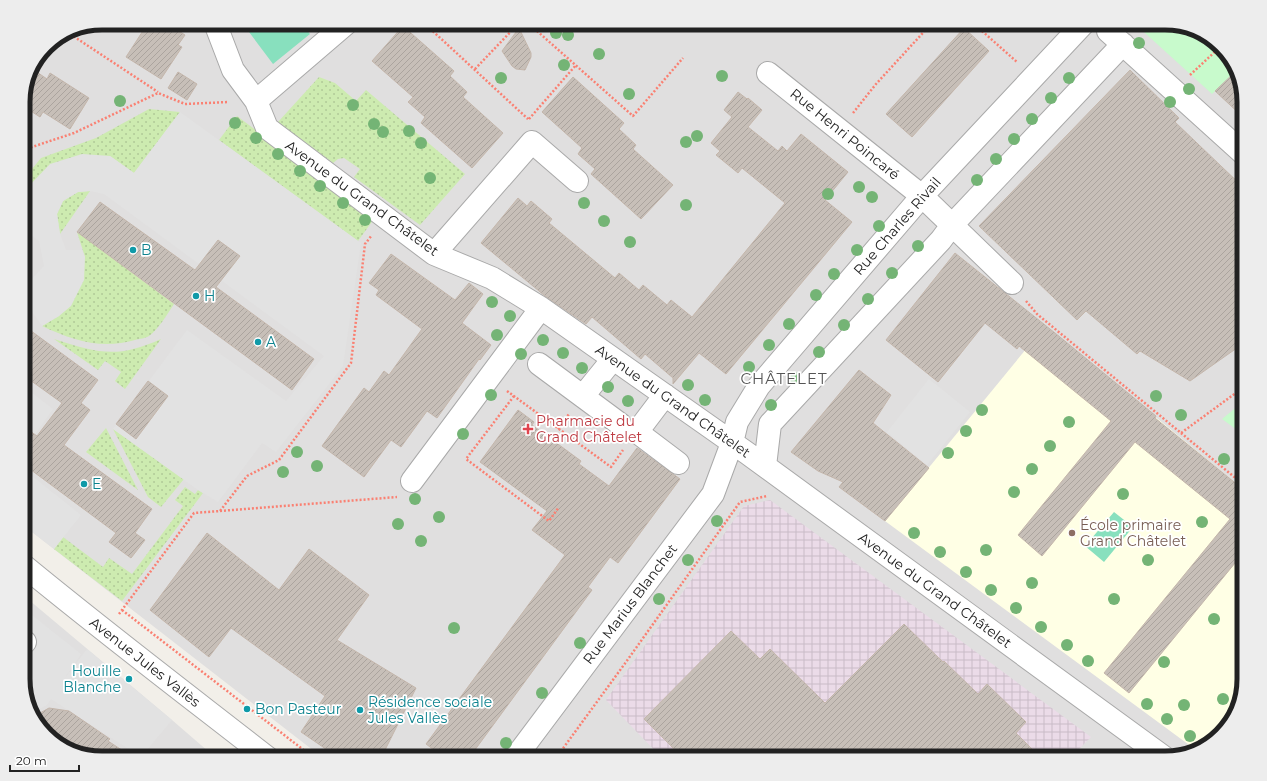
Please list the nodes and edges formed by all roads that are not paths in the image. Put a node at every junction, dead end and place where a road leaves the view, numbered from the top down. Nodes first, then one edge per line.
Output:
1 (218, 30) edge
2 (339, 30) edge
3 (1077, 30) edge
4 (1108, 30) edge
5 (1123, 44) junction
6 (768, 73) dead end
7 (256, 102) junction
8 (1237, 148) edge
9 (577, 181) dead end
10 (922, 196) junction
11 (952, 225) junction
12 (434, 254) junction
13 (1012, 283) road end
14 (541, 308) junction
15 (613, 359) junction
16 (539, 364) dead end
17 (665, 395) junction
18 (583, 396) junction
19 (628, 428) junction
20 (732, 443) junction
21 (678, 463) dead end
22 (773, 472) junction
23 (412, 481) road end
24 (30, 571) edge
25 (259, 751) edge
26 (520, 751) edge
27 (1155, 751) edge

1 - 7 street, Avenue du Grand Châtelet
2 - 7 street
3 - 10 street, Rue Charles Rivail
4 - 5 street
5 - 8 street
5 - 11 street
6 - 10 street, Rue Henri Poincaré
7 - 12 street, Avenue du Grand Châtelet
9 - 12 street
10 - 11 street, Rue Henri Poincaré
10 - 20 street, Rue Charles Rivail
11 - 13 street, Rue Henri Poincaré
11 - 22 street
12 - 14 street, Avenue du Grand Châtelet
14 - 15 street, Avenue du Grand Châtelet
14 - 23 street
15 - 17 street, Avenue du Grand Châtelet
15 - 18 street
16 - 18 street
17 - 19 street
17 - 20 street, Avenue du Grand Châtelet
18 - 19 street
19 - 21 street
20 - 22 street, Avenue du Grand Châtelet
20 - 26 street, Rue Marius Blanchet
22 - 27 street, Avenue du Grand Châtelet
24 - 25 street, Avenue Jules Vallès

